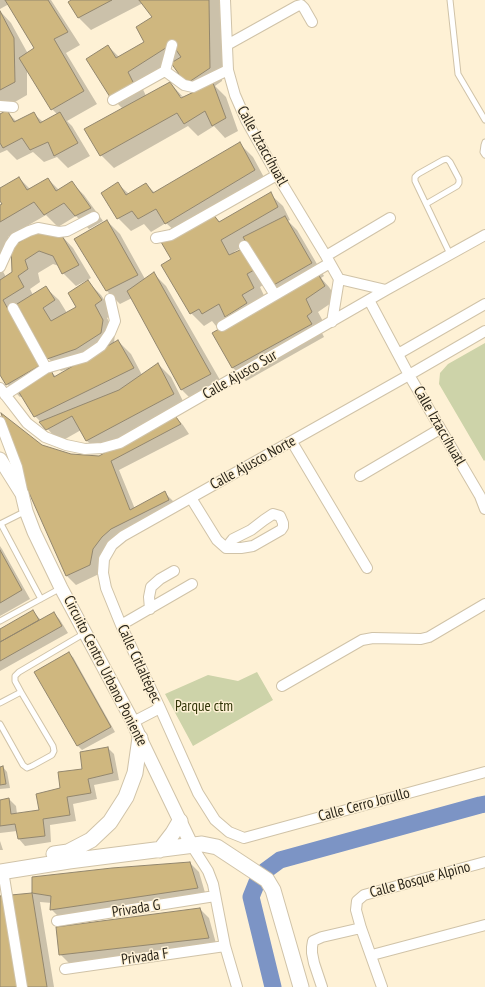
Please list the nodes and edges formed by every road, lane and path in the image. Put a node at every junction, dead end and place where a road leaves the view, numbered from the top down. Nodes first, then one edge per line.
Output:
1 (225, 0) edge
2 (450, 0) edge
3 (312, 22) dead end
4 (172, 45) dead end
5 (227, 45) junction
6 (228, 70) junction
7 (165, 71) junction
8 (114, 100) dead end
9 (0, 106) edge
10 (14, 107) dead end
11 (485, 120) edge
12 (485, 142) edge
13 (485, 155) edge
14 (277, 175) junction
15 (426, 204) junction
16 (94, 217) dead end
17 (390, 218) dead end
18 (485, 235) edge
19 (156, 238) dead end
20 (244, 246) dead end
21 (450, 254) junction
22 (328, 260) junction
23 (0, 267) edge
24 (339, 279) junction
25 (386, 290) junction
26 (275, 295) junction
27 (110, 299) dead end
28 (369, 300) junction
29 (485, 304) edge
30 (13, 308) dead end
31 (332, 322) junction
32 (222, 326) dead end
33 (485, 331) edge
34 (398, 354) junction
35 (46, 368) junction
36 (409, 375) junction
37 (2, 391) edge
38 (0, 422) edge
39 (440, 429) junction
40 (292, 442) junction
41 (0, 459) edge
42 (360, 476) dead end
43 (22, 494) junction
44 (191, 498) junction
45 (485, 509) edge
46 (26, 511) junction
47 (0, 524) edge
48 (226, 548) junction
49 (104, 559) joint
50 (367, 568) dead end
51 (174, 571) dead end
52 (192, 584) dead end
53 (62, 588) junction
54 (41, 599) junction
55 (485, 604) edge
56 (150, 609) junction
57 (0, 622) edge
58 (121, 625) junction
59 (86, 632) junction
60 (282, 686) dead end
61 (21, 692) junction
62 (0, 703) edge
63 (160, 708) junction
64 (133, 722) junction
65 (0, 724) edge
66 (140, 738) junction
67 (485, 772) edge
68 (180, 821) junction
69 (244, 838) joint
70 (192, 846) junction
71 (160, 850) junction
72 (485, 862) edge
73 (1, 868) edge
74 (215, 896) junction
75 (57, 921) dead end
76 (485, 925) edge
77 (361, 928) junction
78 (225, 946) junction
79 (372, 955) junction
80 (65, 969) dead end
81 (22, 987) edge
82 (237, 987) edge
83 (300, 987) edge
84 (322, 987) edge
85 (382, 987) edge

1 - 5 street, Calle Iztaccíhuatl
2 - 11 lane
3 - 5 street
4 - 7 street
5 - 6 street, Calle Iztaccíhuatl
6 - 7 street
6 - 14 street, Calle Iztaccíhuatl
7 - 8 street
9 - 10 street
12 - 13 lane
14 - 19 street
14 - 22 street, Calle Iztaccíhuatl
15 - 15 lane
15 - 21 lane
16 - 23 street
17 - 22 street
18 - 21 street, Calle Ajusco Sur
20 - 26 street
21 - 25 street, Calle Ajusco Sur
22 - 24 street, Calle Iztaccíhuatl
22 - 26 street
24 - 25 street
24 - 31 street
25 - 28 street, Calle Ajusco Sur
26 - 32 street
27 - 35 street
28 - 31 street, Calle Ajusco Sur
28 - 34 street, Calle Iztaccíhuatl
29 - 34 street
30 - 35 street
31 - 37 street, Calle Ajusco Sur
33 - 36 street, Calle Ajusco Norte
34 - 36 street, Calle Iztaccíhuatl
35 - 37 street
36 - 39 street, Calle Iztaccíhuatl
36 - 40 street, Calle Ajusco Norte
38 - 43 street
39 - 42 street
39 - 45 street, Calle Iztaccíhuatl
40 - 44 street, Calle Ajusco Norte
40 - 50 street
41 - 43 street, Circuito Centro Urbano Poniente
43 - 46 street, Circuito Centro Urbano Poniente
44 - 48 street
44 - 49 street, Calle Ajusco Norte
46 - 47 lane
46 - 53 street, Circuito Centro Urbano Poniente
47 - 54 lane
48 - 48 street
49 - 58 street, Calle Citlaltépec
51 - 56 street
52 - 56 street
53 - 54 lane
53 - 59 street, Circuito Centro Urbano Poniente
54 - 57 lane
55 - 60 street
56 - 58 street
58 - 63 street, Calle Citlaltépec
59 - 61 lane
59 - 64 street, Circuito Centro Urbano Poniente
61 - 62 lane
61 - 65 lane
63 - 64 street
63 - 69 street, Calle Citlaltépec
64 - 66 street, Circuito Centro Urbano Poniente
66 - 68 street, Circuito Centro Urbano Poniente
66 - 73 main road
67 - 69 street, Calle Cerro Jorullo
68 - 70 street, Circuito Centro Urbano Poniente
68 - 71 main road
70 - 71 main road
70 - 74 street
70 - 83 main road
71 - 73 main road
72 - 77 street, Calle Bosque Alpino
73 - 81 street
74 - 75 street, Privada G
74 - 78 street
76 - 79 street
77 - 79 street
77 - 84 street
78 - 80 street, Privada F
78 - 82 street
79 - 85 street

